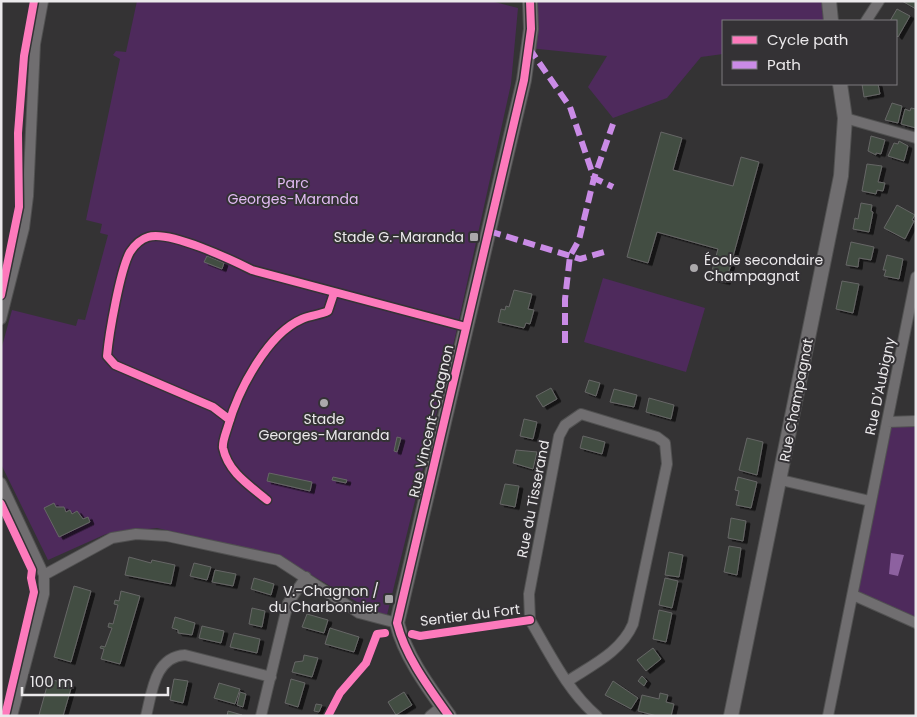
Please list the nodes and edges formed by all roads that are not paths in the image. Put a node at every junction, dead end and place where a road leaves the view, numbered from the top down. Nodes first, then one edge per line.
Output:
1 (43, 1) edge
2 (530, 1) edge
3 (829, 1) edge
4 (880, 1) edge
5 (831, 20) edge
6 (867, 20) edge
7 (840, 85) edge
8 (845, 118) junction
9 (916, 138) edge
10 (916, 277) edge
11 (1, 319) edge
12 (887, 422) junction
13 (916, 422) edge
14 (781, 480) junction
15 (1, 483) edge
16 (870, 501) junction
17 (44, 575) junction
18 (306, 576) junction
19 (853, 595) junction
20 (398, 623) junction
21 (916, 624) edge
22 (271, 677) junction
23 (568, 681) junction
24 (446, 711) edge
25 (12, 716) edge
26 (146, 716) edge
27 (261, 716) edge
28 (430, 716) edge
29 (597, 716) edge
30 (731, 716) edge
31 (828, 716) edge

1 - 11 street
2 - 20 street, Rue Vincent-Chagnon
3 - 5 street
4 - 6 street
7 - 8 street, Rue Champagnat
8 - 9 street
8 - 14 street, Rue Champagnat
10 - 12 street, Rue D'Aubigny
12 - 13 street
12 - 16 street, Rue D'Aubigny
14 - 16 street
14 - 30 street, Rue Champagnat
15 - 17 street
16 - 19 street, Rue D'Aubigny
17 - 18 street
17 - 25 street
18 - 20 street
18 - 22 street
19 - 21 street
19 - 31 street, Rue D'Aubigny
20 - 24 street
22 - 26 street
22 - 27 street
23 - 23 street, Rue du Tisserand
23 - 29 street, Rue du Tisserand
24 - 28 street

